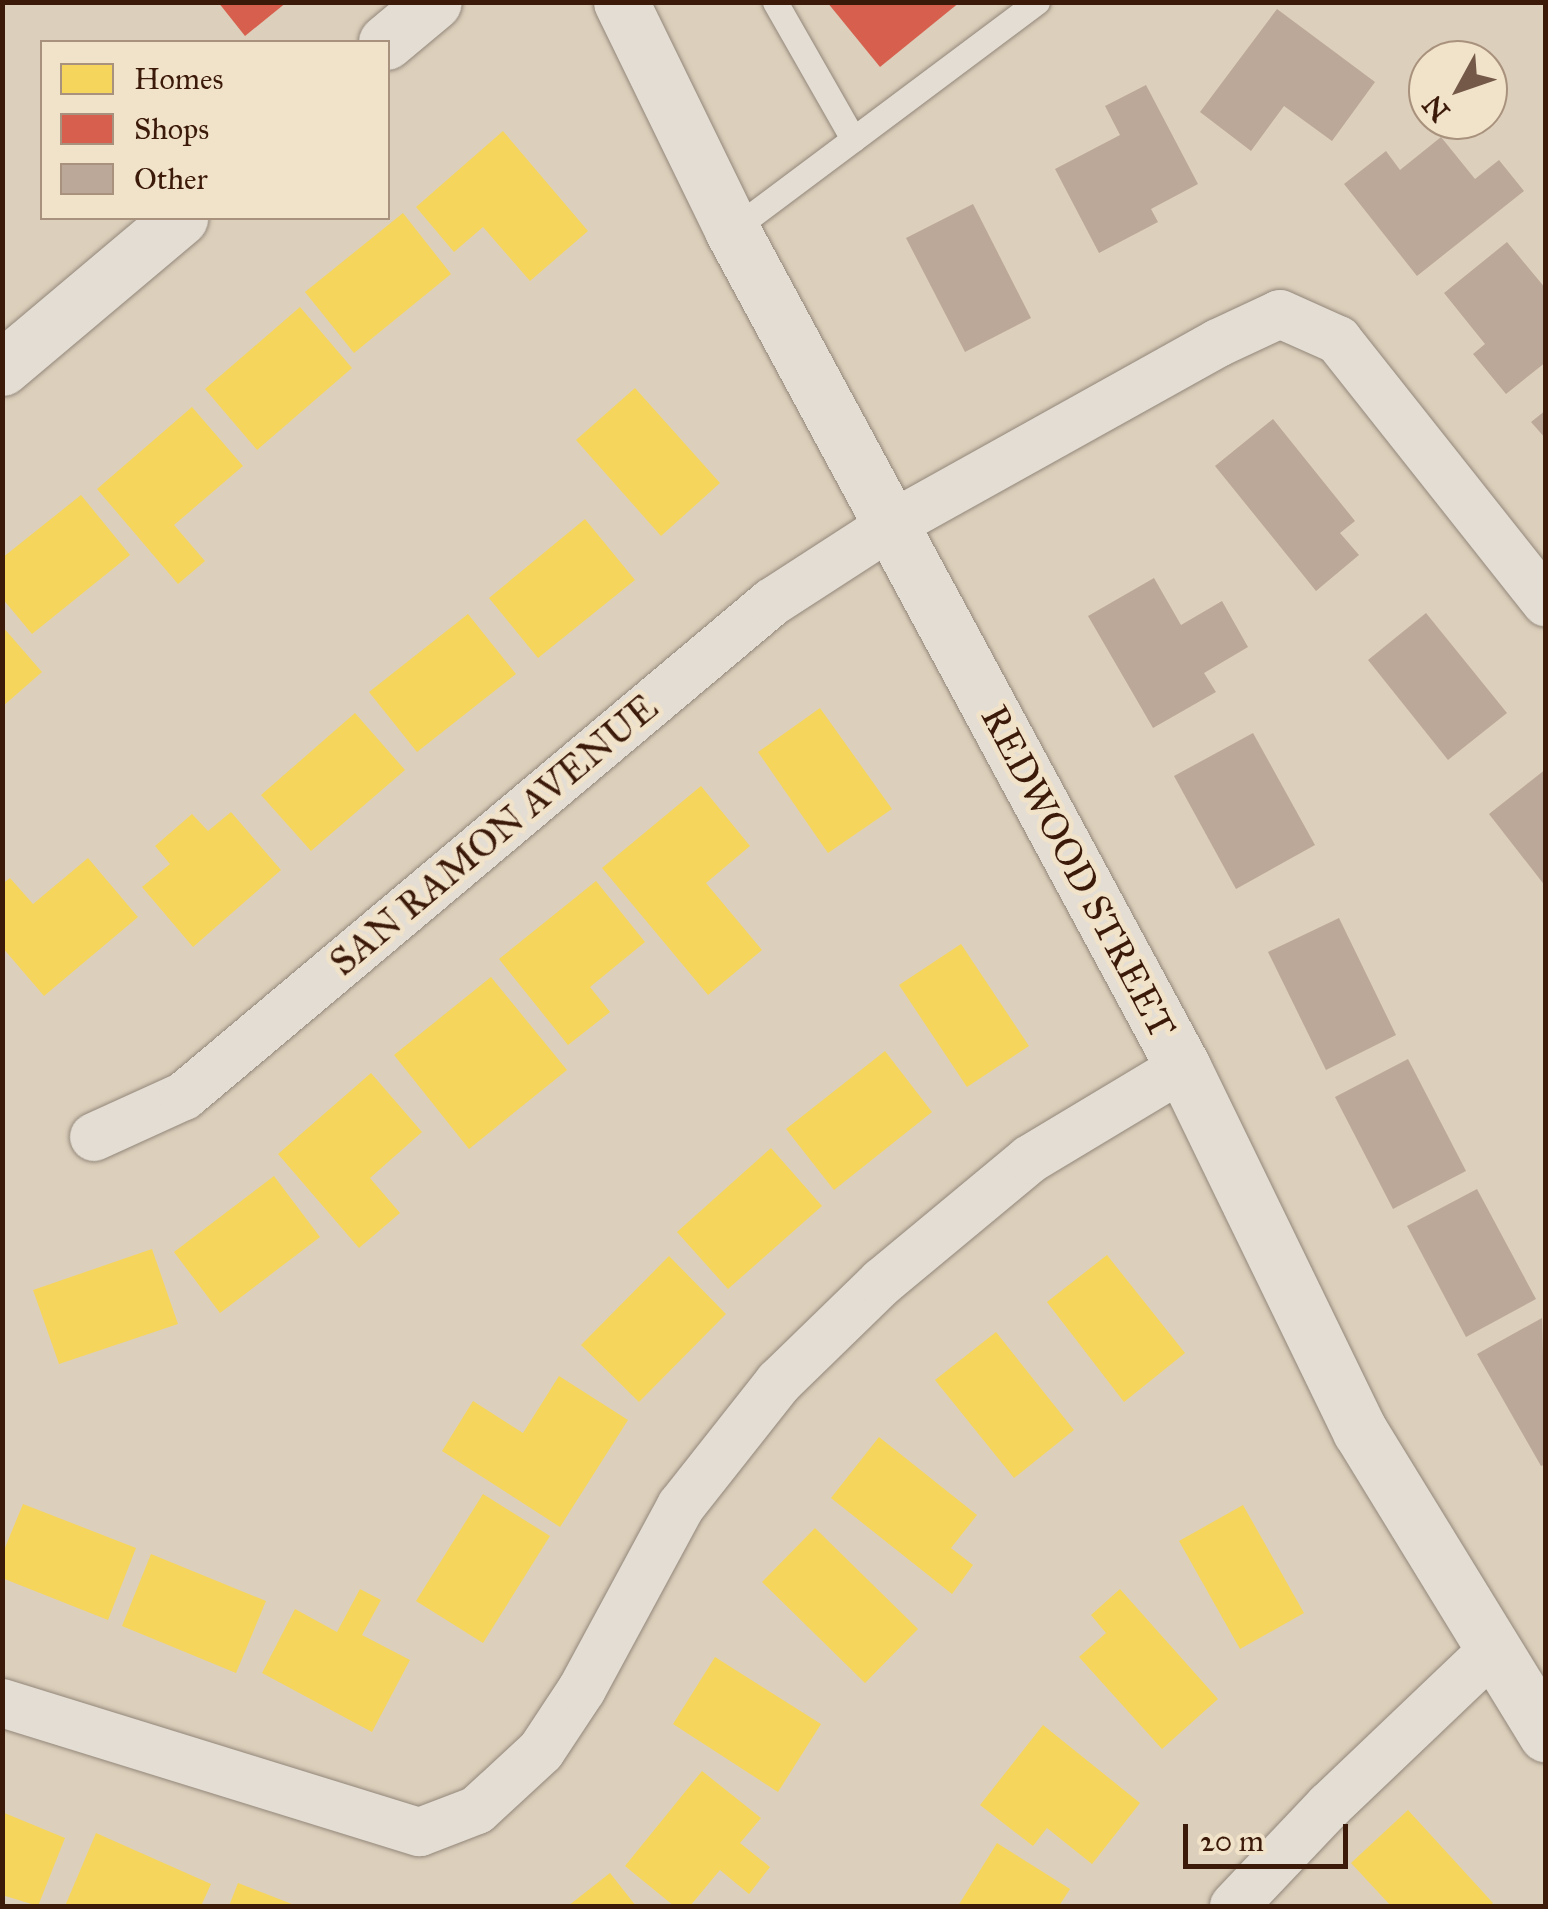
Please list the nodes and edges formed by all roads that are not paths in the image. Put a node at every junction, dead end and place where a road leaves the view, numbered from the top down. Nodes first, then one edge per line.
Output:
1 (434, 2) edge
2 (621, 2) edge
3 (776, 2) edge
4 (1038, 2) edge
5 (388, 40) edge
6 (853, 139) junction
7 (178, 220) edge
8 (732, 230) junction
9 (2, 368) edge
10 (891, 525) junction
11 (1546, 602) edge
12 (1183, 1067) junction
13 (94, 1137) dead end
14 (1494, 1648) junction
15 (2, 1703) edge
16 (1546, 1734) edge
17 (1234, 1906) edge

1 - 5 main road
2 - 8 main road, REDWOOD STREET
3 - 6 lane
4 - 6 lane
6 - 8 lane
7 - 9 main road
8 - 10 main road, REDWOOD STREET
10 - 11 street, SAN RAMON AVENUE
10 - 12 main road, REDWOOD STREET
10 - 13 street, SAN RAMON AVENUE
12 - 14 main road, REDWOOD STREET
12 - 15 street
14 - 16 main road, REDWOOD STREET
14 - 17 street

